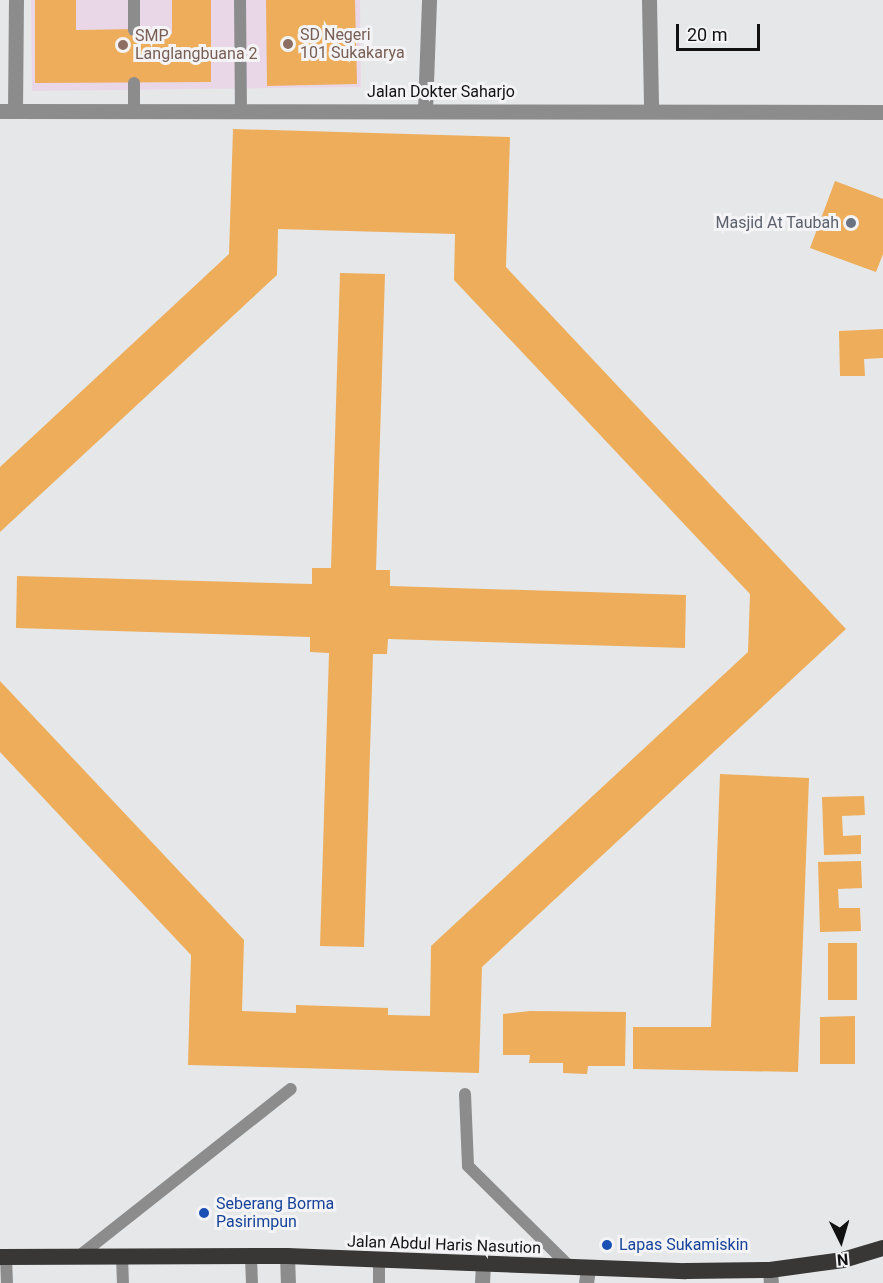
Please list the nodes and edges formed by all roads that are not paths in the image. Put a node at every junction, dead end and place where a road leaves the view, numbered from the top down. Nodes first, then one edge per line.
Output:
1 (16, 0) edge
2 (134, 0) edge
3 (240, 0) edge
4 (429, 0) edge
5 (650, 0) edge
6 (134, 30) dead end
7 (134, 82) dead end
8 (651, 109) junction
9 (134, 110) junction
10 (241, 110) junction
11 (425, 110) junction
12 (8, 111) edge
13 (883, 112) edge
14 (291, 1089) dead end
15 (465, 1094) dead end
16 (883, 1248) edge
17 (123, 1256) junction
18 (251, 1256) junction
19 (3, 1257) edge
20 (78, 1257) junction
21 (288, 1257) junction
22 (379, 1260) junction
23 (483, 1264) junction
24 (582, 1273) edge
25 (770, 1276) edge
26 (645, 1277) edge
27 (7, 1283) edge
28 (123, 1283) edge
29 (252, 1283) edge
30 (288, 1283) edge
31 (379, 1283) edge
32 (482, 1283) edge

1 - 12 street
2 - 6 lane
3 - 10 lane
4 - 11 street
5 - 8 street
7 - 9 lane
8 - 11 street, Jalan Dokter Saharjo
8 - 13 street, Jalan Dokter Saharjo
9 - 10 street, Jalan Dokter Saharjo
9 - 12 street, Jalan Dokter Saharjo
10 - 11 street, Jalan Dokter Saharjo
14 - 20 lane
15 - 24 lane
16 - 25 highway, Jalan Abdul Haris Nasution
17 - 18 highway, Jalan Abdul Haris Nasution
17 - 20 highway, Jalan Abdul Haris Nasution
17 - 28 lane
18 - 21 highway, Jalan Abdul Haris Nasution
18 - 29 lane
19 - 20 highway, Jalan Abdul Haris Nasution
19 - 27 lane
21 - 22 highway, Jalan Abdul Haris Nasution
21 - 30 street
22 - 23 highway, Jalan Abdul Haris Nasution
22 - 31 lane
23 - 24 highway, Jalan Abdul Haris Nasution
23 - 32 street
24 - 26 highway, Jalan Abdul Haris Nasution
25 - 26 highway, Jalan Abdul Haris Nasution

